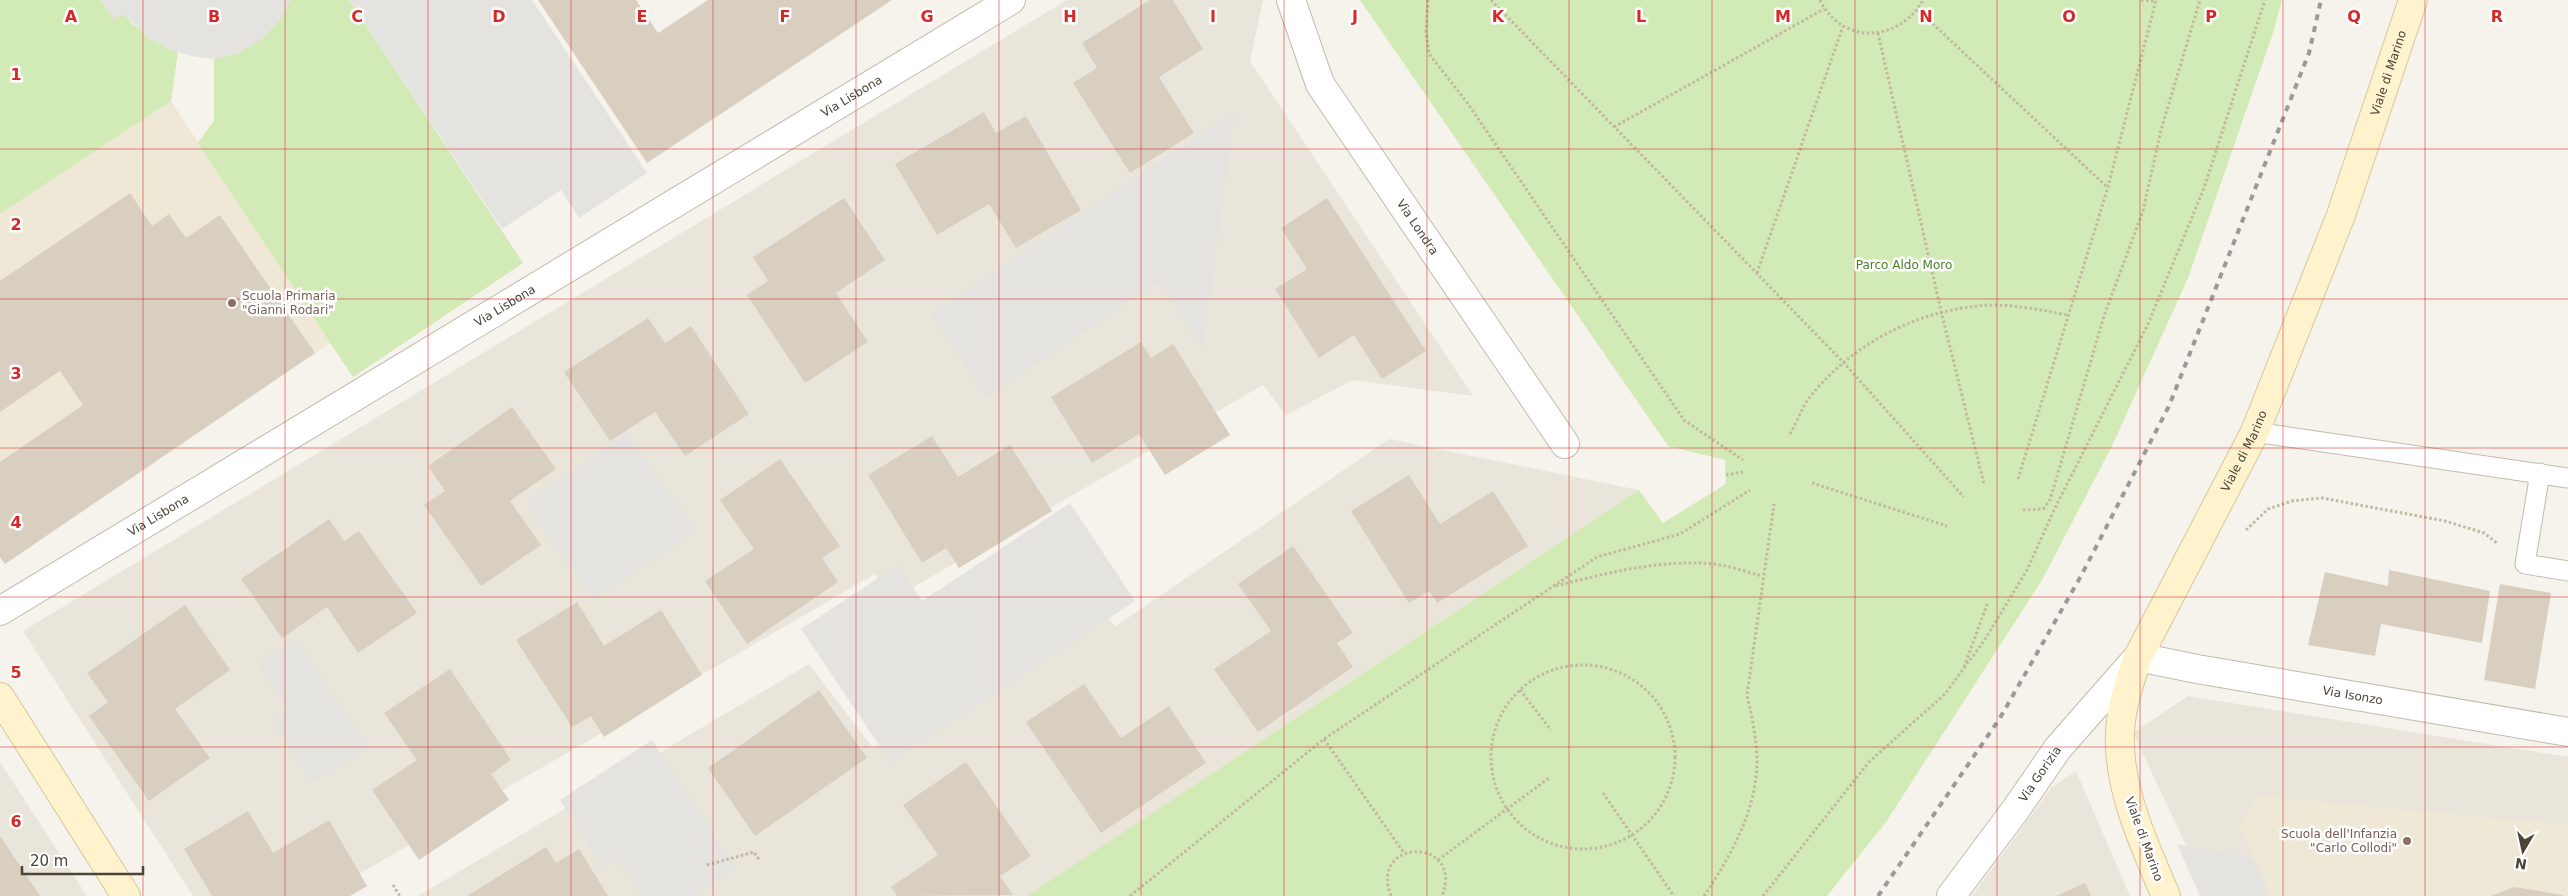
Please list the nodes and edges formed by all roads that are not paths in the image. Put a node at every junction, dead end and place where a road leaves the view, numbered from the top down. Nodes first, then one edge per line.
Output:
1 (1011, 0) edge
2 (1291, 0) edge
3 (2413, 0) edge
4 (2255, 432) junction
5 (1565, 444) dead end
6 (2540, 473) junction
7 (2568, 478) edge
8 (2568, 571) edge
9 (0, 611) edge
10 (2138, 657) junction
11 (0, 697) edge
12 (2568, 732) edge
13 (126, 896) edge
14 (1951, 896) edge
15 (2166, 896) edge

1 - 9 street, Via Lisbona
2 - 5 street, Via Londra
3 - 4 street, Viale di Marino
4 - 6 lane
4 - 10 street, Viale di Marino
6 - 7 lane
6 - 8 lane
10 - 12 street, Via Isonzo
10 - 14 street, Via Gorizia
10 - 15 street, Viale di Marino
11 - 13 street

